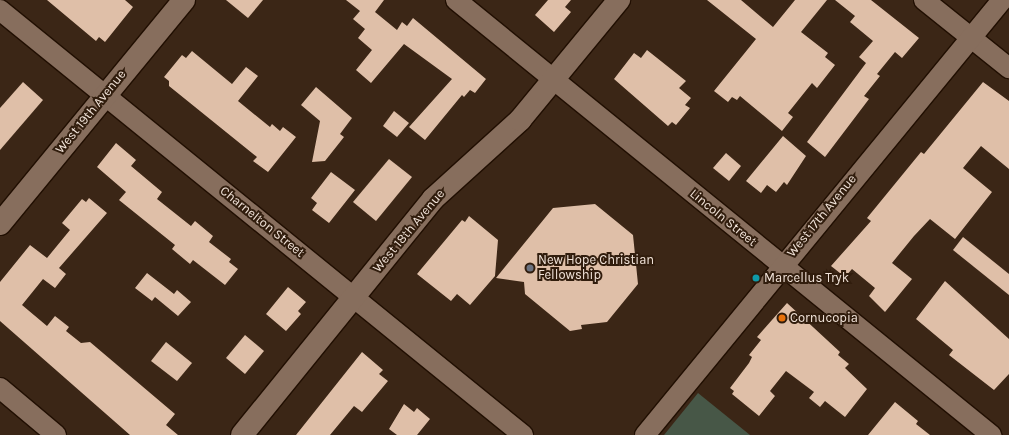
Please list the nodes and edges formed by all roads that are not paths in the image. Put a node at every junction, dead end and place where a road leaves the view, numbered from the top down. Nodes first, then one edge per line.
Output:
1 (184, 0) edge
2 (456, 0) edge
3 (619, 0) edge
4 (924, 0) edge
5 (1002, 0) edge
6 (0, 10) edge
7 (971, 37) junction
8 (1009, 68) edge
9 (554, 80) junction
10 (106, 94) junction
11 (0, 224) edge
12 (782, 265) junction
13 (354, 298) junction
14 (0, 388) edge
15 (56, 435) edge
16 (242, 435) edge
17 (523, 435) edge
18 (645, 435) edge
19 (991, 435) edge

1 - 10 main road, West 19th Avenue
2 - 9 street, Lincoln Street
3 - 9 main road, West 18th Avenue
4 - 7 street
5 - 7 street, West 17th Avenue
6 - 10 street, Charnelton Street
7 - 8 street
7 - 12 street, West 17th Avenue
9 - 12 street, Lincoln Street
9 - 13 main road, West 18th Avenue
10 - 11 main road, West 19th Avenue
10 - 13 street, Charnelton Street
12 - 18 street, West 17th Avenue
12 - 19 street, Lincoln Street
13 - 16 main road, West 18th Avenue
13 - 17 street, Charnelton Street
14 - 15 street

